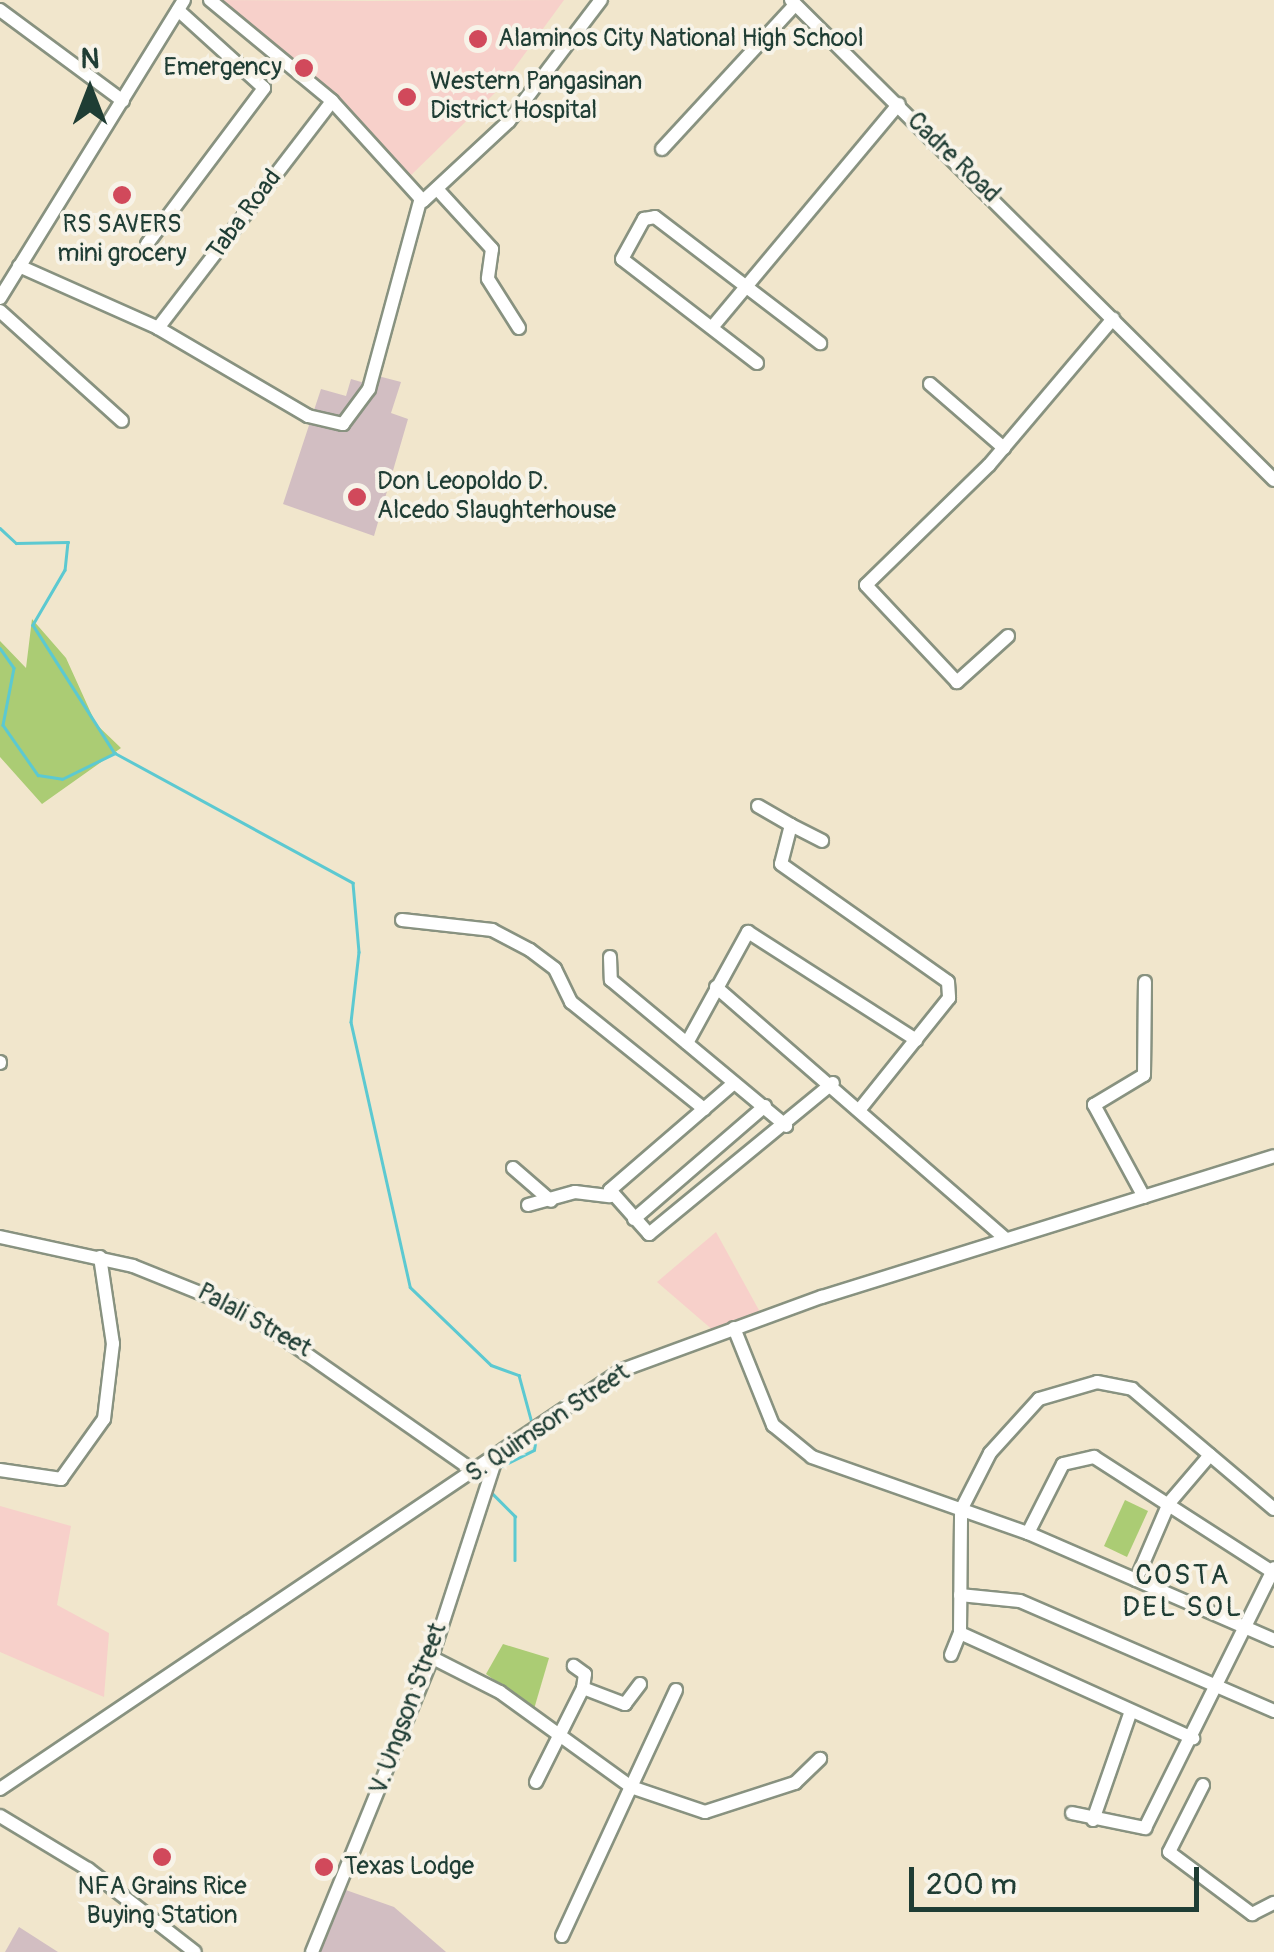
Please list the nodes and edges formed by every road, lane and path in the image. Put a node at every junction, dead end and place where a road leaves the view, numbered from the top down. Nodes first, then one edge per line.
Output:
1 (210, 0) edge
2 (601, 0) edge
3 (793, 2) edge
4 (181, 5) edge
5 (0, 10) edge
6 (122, 101) junction
7 (332, 101) junction
8 (899, 104) junction
9 (662, 149) dead end
10 (438, 190) junction
11 (420, 201) junction
12 (147, 244) dead end
13 (19, 266) junction
14 (749, 284) junction
15 (0, 298) edge
16 (0, 312) edge
17 (1113, 318) junction
18 (714, 326) junction
19 (158, 328) junction
20 (519, 328) dead end
21 (820, 343) dead end
22 (757, 363) dead end
23 (930, 384) dead end
24 (122, 421) dead end
25 (1004, 448) junction
26 (1274, 480) edge
27 (1008, 636) dead end
28 (758, 806) dead end
29 (791, 825) junction
30 (822, 842) dead end
31 (402, 920) dead end
32 (610, 956) dead end
33 (1145, 982) dead end
34 (716, 987) junction
35 (916, 1040) junction
36 (687, 1043) junction
37 (734, 1083) junction
38 (833, 1083) junction
39 (765, 1106) junction
40 (861, 1108) junction
41 (704, 1109) junction
42 (786, 1126) junction
43 (1274, 1156) edge
44 (514, 1168) dead end
45 (610, 1196) junction
46 (1144, 1197) junction
47 (552, 1201) junction
48 (528, 1206) dead end
49 (634, 1219) junction
50 (0, 1237) edge
51 (1006, 1239) junction
52 (100, 1257) junction
53 (734, 1328) junction
54 (1210, 1455) junction
55 (495, 1462) junction
56 (0, 1470) edge
57 (476, 1473) junction
58 (1169, 1503) junction
59 (1274, 1509) edge
60 (961, 1510) junction
61 (1028, 1534) junction
62 (1273, 1570) edge
63 (1136, 1580) junction
64 (960, 1595) junction
65 (1243, 1627) junction
66 (960, 1633) junction
67 (1274, 1640) edge
68 (952, 1656) dead end
69 (432, 1658) junction
70 (574, 1666) dead end
71 (640, 1684) dead end
72 (1217, 1686) junction
73 (583, 1688) junction
74 (676, 1690) dead end
75 (1274, 1711) edge
76 (1130, 1712) junction
77 (558, 1738) junction
78 (1193, 1738) junction
79 (820, 1760) dead end
80 (536, 1782) dead end
81 (631, 1786) junction
82 (1203, 1786) dead end
83 (0, 1789) edge
84 (1072, 1813) dead end
85 (0, 1816) edge
86 (1093, 1820) junction
87 (1274, 1903) edge
88 (562, 1936) dead end
89 (195, 1952) edge
90 (312, 1952) edge

1 - 7 street
2 - 10 street
3 - 8 street, Cadre Road
3 - 9 street
4 - 6 street
4 - 12 street
5 - 6 street
6 - 13 street
7 - 11 street
7 - 19 street, Taba Road
8 - 14 street
8 - 17 street, Cadre Road
10 - 11 street
10 - 20 street
11 - 19 street
13 - 15 street
13 - 19 street
14 - 18 street
14 - 18 street
14 - 21 street
16 - 24 street
17 - 25 street
17 - 26 street, Cadre Road
18 - 22 street
23 - 25 street
25 - 27 street
28 - 29 street
29 - 30 street
29 - 35 street
31 - 41 street
32 - 36 street
33 - 46 street
34 - 35 street
34 - 36 street
34 - 38 street
35 - 40 street
36 - 37 street
37 - 39 street
37 - 41 street
38 - 40 street
38 - 42 street
39 - 42 street
39 - 49 street
40 - 51 street
41 - 45 street
42 - 49 street
43 - 46 street, S. Quimson Street
44 - 47 street
45 - 47 street
45 - 49 street
46 - 51 street, S. Quimson Street
47 - 48 street
50 - 52 street, Palali Street
51 - 53 street, S. Quimson Street
52 - 56 street
52 - 57 street, Palali Street
53 - 55 street, S. Quimson Street
53 - 60 street
54 - 58 street
54 - 59 street
54 - 60 street
55 - 57 street, S. Quimson Street
55 - 69 street, V. Ungson Street
57 - 83 street, S. Quimson Street
58 - 61 street
58 - 62 street
58 - 63 street
60 - 61 street
60 - 64 street
61 - 63 street
62 - 65 street
63 - 65 street
64 - 66 street
64 - 72 street
65 - 67 street
65 - 72 street
66 - 68 street
66 - 76 street
69 - 77 street
69 - 90 street, V. Ungson Street
70 - 73 street
71 - 73 street
72 - 75 street
72 - 78 street
73 - 77 street
74 - 81 street
76 - 78 street
76 - 86 street
77 - 80 street
77 - 81 street
78 - 86 street
79 - 81 street
81 - 88 street
82 - 87 street
84 - 86 street
85 - 89 street

